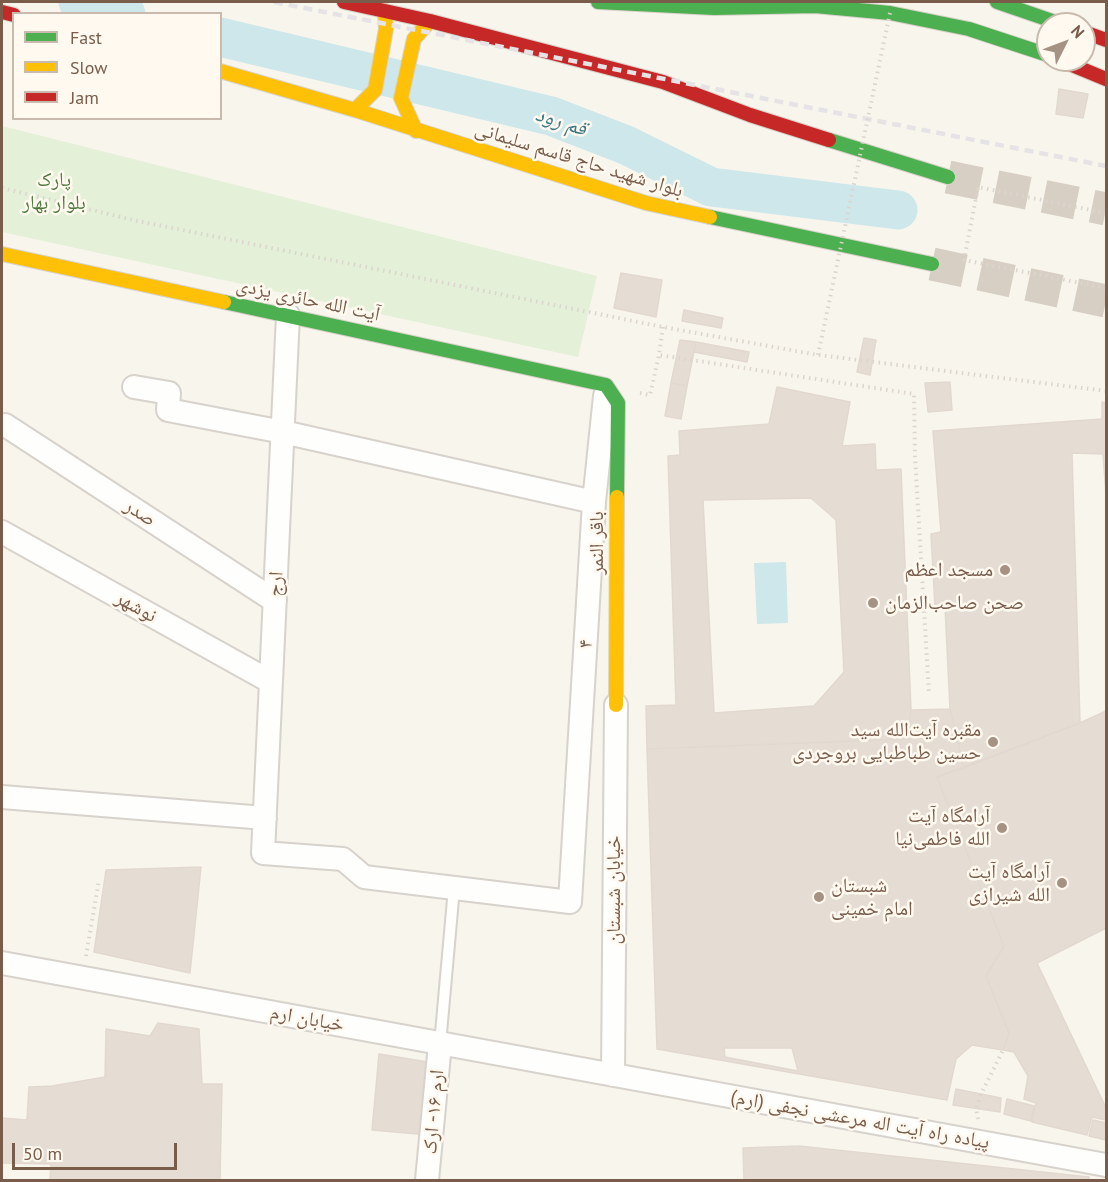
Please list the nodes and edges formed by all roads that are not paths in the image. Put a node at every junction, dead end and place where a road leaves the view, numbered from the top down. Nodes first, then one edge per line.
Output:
1 (344, 2) edge
2 (598, 2) edge
3 (997, 2) edge
4 (385, 10) junction
5 (1036, 15) edge
6 (430, 21) junction
7 (1036, 51) edge
8 (222, 72) edge
9 (1090, 72) edge
10 (1107, 79) edge
11 (355, 110) junction
12 (417, 131) junction
13 (948, 177) tunnel mouth
14 (2, 254) edge
15 (932, 264) tunnel mouth
16 (288, 315) junction
17 (606, 385) junction
18 (134, 387) dead end
19 (5, 425) dead end
20 (283, 432) junction
21 (594, 502) junction
22 (2, 532) edge
23 (275, 601) junction
24 (271, 682) junction
25 (616, 705) joint
26 (2, 797) edge
27 (265, 818) junction
28 (454, 888) junction
29 (2, 963) edge
30 (440, 1044) junction
31 (613, 1075) junction
32 (1107, 1165) edge
33 (427, 1180) edge

1 - 4 main road
2 - 7 main road
3 - 5 main road
4 - 6 main road
4 - 11 main road
6 - 12 main road
6 - 13 main road
8 - 11 main road, بلوار شهید حاج قاسم سلیمانی
9 - 10 main road
11 - 12 main road, بلوار شهید حاج قاسم سلیمانی
12 - 15 main road, بلوار شهید حاج قاسم سلیمانی
14 - 16 main road, آیت الله‌ حائری‌ یزدی
16 - 17 main road, آیت الله‌ حائری‌ یزدی
16 - 20 street, ارج
17 - 21 street, ۴
17 - 25 main road, باقر النمر
18 - 20 street
19 - 23 street, صدر
20 - 21 street
20 - 23 street, ارج
21 - 28 street, ۴
22 - 24 street, نوشهر
23 - 24 street, ارج
24 - 27 street, ارج
25 - 31 street, خیابان شبستان
26 - 27 street
27 - 28 street, ارج
28 - 30 lane
29 - 30 street, خیابان ارم
30 - 31 street, خیابان ارم
30 - 33 street, ارم ۱۶- ارک
31 - 32 street, پیاده راه آیت اله مرعشی نجفی (ارم)

